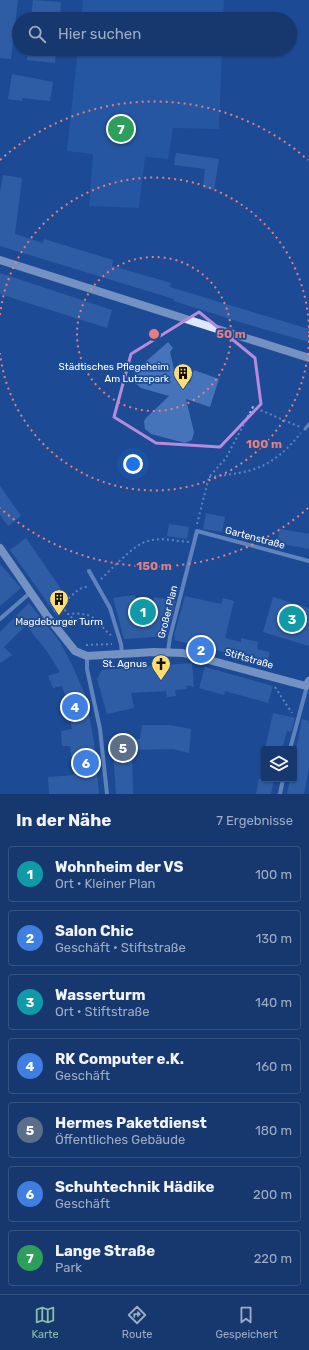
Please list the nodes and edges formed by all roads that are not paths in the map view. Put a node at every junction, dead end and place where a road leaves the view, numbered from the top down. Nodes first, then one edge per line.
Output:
1 (0, 260) edge
2 (309, 358) edge
3 (309, 424) edge
4 (304, 429) road end
5 (197, 531) joint
6 (0, 548) edge
7 (309, 561) edge
8 (89, 571) dead end
9 (31, 592) junction
10 (0, 619) edge
11 (168, 651) junction
12 (122, 654) junction
13 (87, 656) junction
14 (308, 685) edge
15 (291, 746) edge
16 (282, 782) edge
17 (107, 794) edge
18 (280, 794) edge

1 - 2 main road
3 - 4 lane
5 - 7 street, Gartenstraße
5 - 11 street, Großer Plan
6 - 9 main road
8 - 12 street
9 - 10 street
9 - 13 main road
11 - 12 main road, Stiftstraße
11 - 14 main road, Stiftstraße
12 - 13 main road, Stiftstraße
13 - 17 street
14 - 15 street
16 - 18 street

